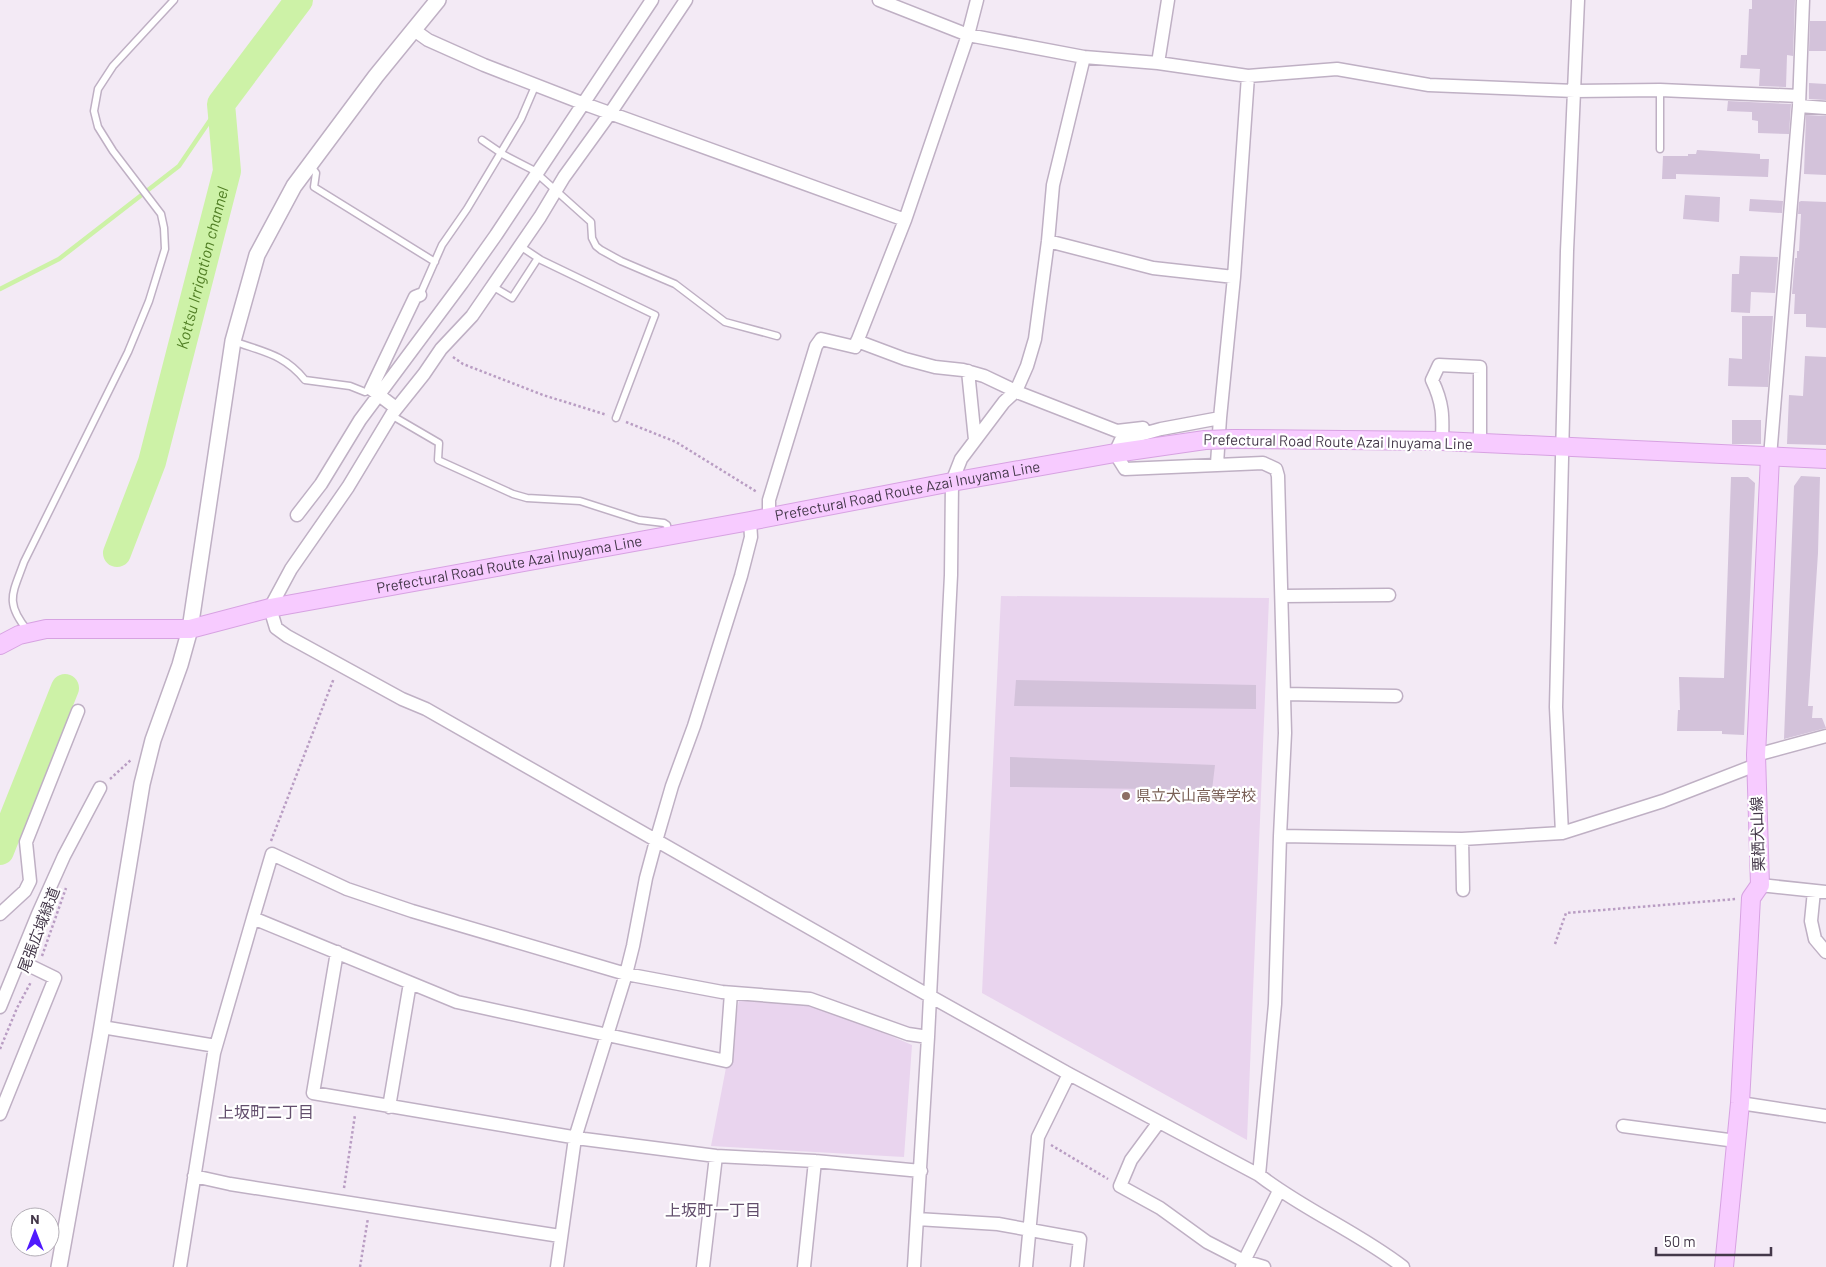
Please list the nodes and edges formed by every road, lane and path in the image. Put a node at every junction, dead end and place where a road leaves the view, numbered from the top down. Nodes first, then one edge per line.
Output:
1 (174, 0) edge
2 (438, 0) edge
3 (652, 0) edge
4 (686, 0) edge
5 (879, 0) edge
6 (977, 0) edge
7 (1168, 0) edge
8 (1578, 0) edge
9 (1803, 0) edge
10 (414, 30) junction
11 (968, 35) junction
12 (1084, 57) junction
13 (1158, 63) junction
14 (1248, 76) junction
15 (536, 84) junction
16 (1660, 90) junction
17 (1575, 91) junction
18 (1799, 101) junction
19 (582, 103) junction
20 (1826, 108) edge
21 (611, 112) junction
22 (482, 140) dead end
23 (1660, 150) dead end
24 (502, 153) junction
25 (310, 165) junction
26 (537, 174) junction
27 (556, 190) junction
28 (905, 220) junction
29 (1048, 241) junction
30 (520, 246) junction
31 (538, 258) junction
32 (435, 262) junction
33 (1234, 277) junction
34 (492, 286) junction
35 (420, 295) joint
36 (778, 336) dead end
37 (232, 341) junction
38 (857, 341) junction
39 (968, 371) junction
40 (1016, 391) junction
41 (375, 392) junction
42 (394, 412) junction
43 (616, 418) dead end
44 (1220, 418) junction
45 (1161, 429) junction
46 (975, 440) junction
47 (1442, 441) junction
48 (1480, 443) junction
49 (1561, 446) junction
50 (1115, 453) junction
51 (1770, 457) junction
52 (1826, 459) edge
53 (1218, 464) junction
54 (952, 482) junction
55 (297, 515) dead end
56 (769, 517) junction
57 (750, 521) junction
58 (668, 536) junction
59 (1389, 595) dead end
60 (1283, 596) junction
61 (270, 608) junction
62 (190, 629) junction
63 (30, 632) junction
64 (0, 645) edge
65 (339, 665) junction
66 (1284, 694) junction
67 (1396, 696) dead end
68 (78, 711) dead end
69 (1826, 736) edge
70 (133, 758) dead end
71 (1756, 760) junction
72 (100, 788) joint
73 (1562, 833) junction
74 (1280, 836) junction
75 (1462, 839) junction
76 (656, 841) junction
77 (272, 854) junction
78 (68, 884) dead end
79 (1463, 890) dead end
80 (1820, 891) edge
81 (1756, 892) junction
82 (0, 914) edge
83 (253, 918) junction
84 (1555, 944) dead end
85 (337, 952) junction
86 (1826, 952) edge
87 (20, 960) junction
88 (37, 969) junction
89 (626, 974) junction
90 (410, 984) junction
91 (731, 993) junction
92 (930, 996) junction
93 (0, 1007) edge
94 (102, 1027) junction
95 (607, 1035) junction
96 (928, 1038) junction
97 (216, 1046) junction
98 (0, 1049) edge
99 (1069, 1074) junction
100 (357, 1101) junction
101 (1740, 1103) junction
102 (389, 1107) junction
103 (0, 1114) edge
104 (1826, 1116) edge
105 (1159, 1122) junction
106 (1623, 1126) dead end
107 (1038, 1137) junction
108 (574, 1138) junction
109 (1736, 1141) junction
110 (716, 1156) junction
111 (815, 1161) junction
112 (920, 1171) junction
113 (194, 1176) junction
114 (1259, 1176) junction
115 (1120, 1186) junction
116 (1279, 1191) junction
117 (342, 1201) junction
118 (370, 1206) junction
119 (917, 1219) junction
120 (1030, 1230) junction
121 (560, 1236) junction
122 (1243, 1264) edge
123 (59, 1267) edge
124 (180, 1267) edge
125 (360, 1267) edge
126 (557, 1267) edge
127 (703, 1267) edge
128 (804, 1267) edge
129 (914, 1267) edge
130 (1026, 1267) edge
131 (1077, 1267) edge
132 (1264, 1267) edge
133 (1403, 1267) edge
134 (1724, 1267) edge

1 - 63 lane
2 - 10 street
3 - 19 street
4 - 21 street
5 - 11 street
6 - 11 street
7 - 13 street
8 - 17 street
9 - 18 street
10 - 15 street
10 - 25 street
11 - 12 street
11 - 28 street
12 - 13 street
12 - 29 street
13 - 14 street
14 - 17 street
14 - 33 street
15 - 19 street
15 - 24 lane
16 - 17 street
16 - 18 street
16 - 23 lane
17 - 49 street
18 - 20 street
18 - 51 street
19 - 21 street
19 - 26 street
21 - 27 street
21 - 28 street
22 - 24 lane
24 - 26 lane
24 - 32 lane
25 - 32 lane
25 - 37 street
26 - 27 lane
26 - 41 street
27 - 30 street
27 - 36 lane
28 - 38 street
29 - 33 street
29 - 40 street
30 - 31 lane
30 - 34 street
31 - 34 lane
31 - 43 lane
32 - 35 lane
33 - 44 street
34 - 42 street
35 - 41 street
37 - 41 lane
37 - 62 street
38 - 39 street
38 - 56 street
39 - 40 street
39 - 46 street
40 - 45 street
40 - 46 street
41 - 42 street
41 - 55 street
42 - 58 lane
42 - 61 street
44 - 45 street
44 - 53 street
45 - 50 street
46 - 54 street
47 - 48 main road, Prefectural Road Route Azai Inuyama Line
47 - 48 street
47 - 50 main road, Prefectural Road Route Azai Inuyama Line, bridge
48 - 49 main road, Prefectural Road Route Azai Inuyama Line
49 - 51 main road, Prefectural Road Route Azai Inuyama Line
49 - 73 street
50 - 53 street
50 - 54 main road, Prefectural Road Route Azai Inuyama Line
51 - 52 main road, Prefectural Road Route Azai Inuyama Line
51 - 71 main road, 栗栖犬山線
53 - 60 street
54 - 56 main road, Prefectural Road Route Azai Inuyama Line
54 - 92 street
56 - 57 main road, Prefectural Road Route Azai Inuyama Line
57 - 58 main road, Prefectural Road Route Azai Inuyama Line
57 - 76 street
58 - 61 main road, Prefectural Road Route Azai Inuyama Line
59 - 60 street
60 - 66 street
61 - 62 main road, Prefectural Road Route Azai Inuyama Line
61 - 65 street
62 - 63 main road, Prefectural Road Route Azai Inuyama Line
62 - 94 street
63 - 64 main road, Prefectural Road Route Azai Inuyama Line
65 - 76 street
65 - 77 path
66 - 67 street
66 - 74 street
68 - 82 street
69 - 71 street
70 - 72 path
71 - 73 street
71 - 81 main road, 栗栖犬山線
72 - 87 street
73 - 75 street
74 - 75 street
74 - 114 street
75 - 79 street
76 - 89 street
76 - 92 street
77 - 83 street
77 - 89 street
78 - 88 path, 尾張広域緑道
80 - 81 street
80 - 86 street
81 - 84 path
81 - 101 main road, 栗栖犬山線
83 - 85 street
83 - 97 street
85 - 90 street
85 - 100 street
87 - 88 street
87 - 93 street
88 - 98 path, 尾張広域緑道
88 - 103 street
89 - 91 street
89 - 95 street
90 - 95 street
90 - 102 street
91 - 95 street
91 - 96 street
92 - 96 street
92 - 99 street
94 - 97 street
94 - 123 street
95 - 108 street
96 - 112 street
97 - 113 street
99 - 105 street
99 - 107 street
100 - 102 street
100 - 117 path
101 - 104 street
101 - 109 main road, 栗栖犬山線
102 - 108 street
105 - 114 street
105 - 115 street
106 - 109 street
107 - 115 path
107 - 120 street
108 - 110 street
108 - 121 street
109 - 134 main road, 栗栖犬山線
110 - 111 street
110 - 127 street
111 - 112 street
111 - 128 street
112 - 119 street
113 - 117 street
113 - 124 street
114 - 116 street
115 - 122 street
116 - 122 street
116 - 133 street
117 - 118 street
118 - 121 street
118 - 125 path
119 - 120 street
119 - 129 street
120 - 130 street
120 - 131 street
121 - 126 street
122 - 132 street

